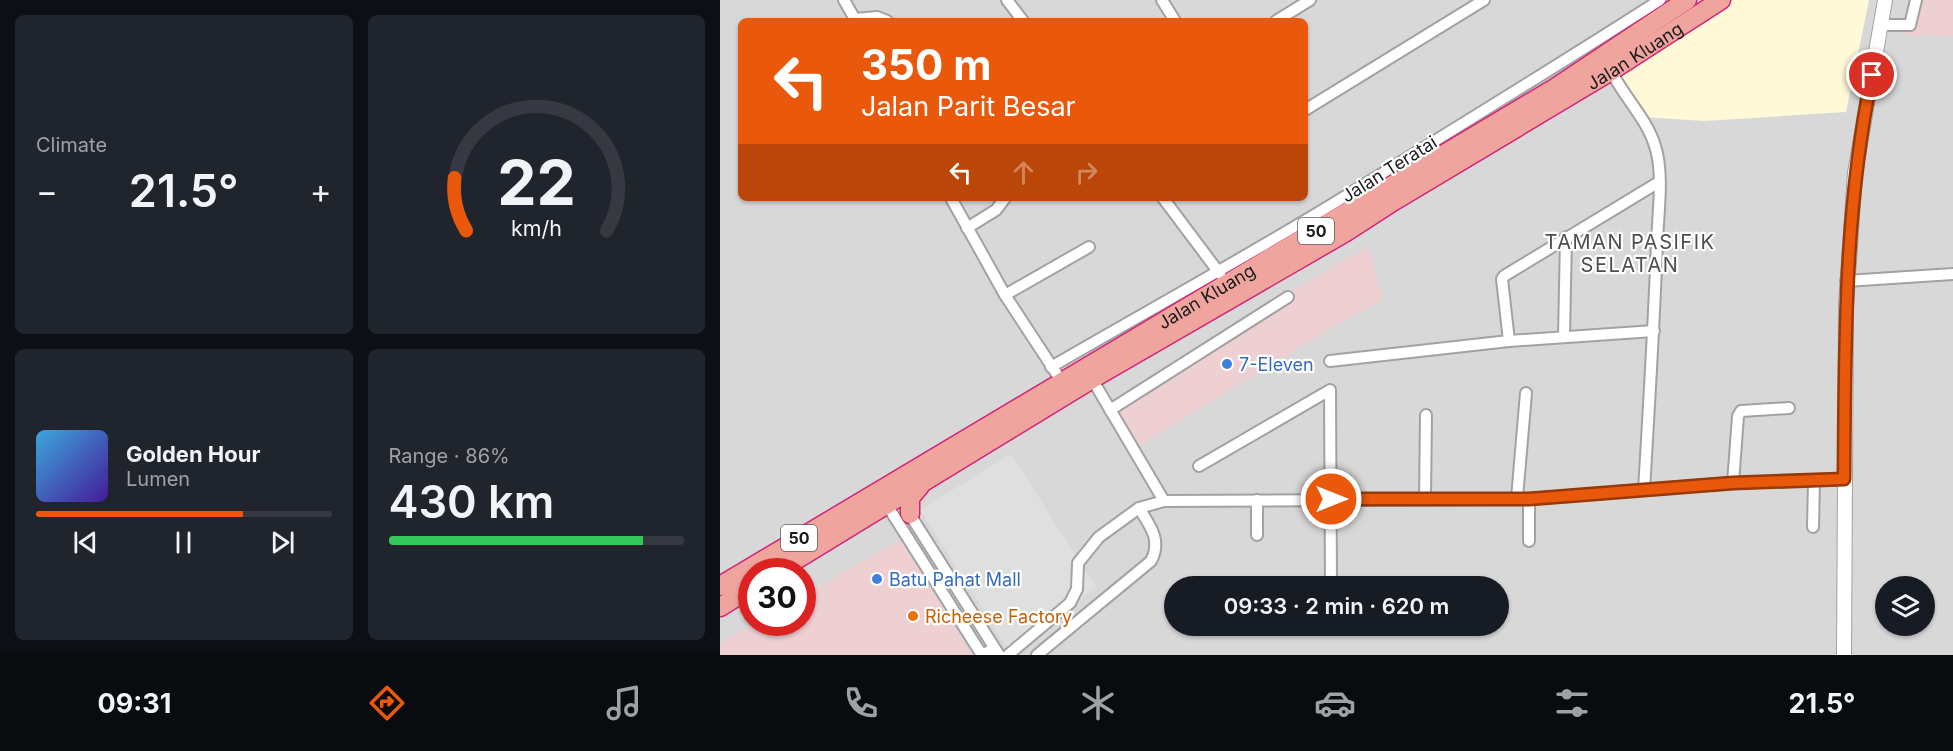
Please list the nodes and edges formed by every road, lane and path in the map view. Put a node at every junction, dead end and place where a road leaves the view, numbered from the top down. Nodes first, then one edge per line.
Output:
1 (844, 0) edge
2 (1007, 0) edge
3 (1162, 0) edge
4 (1310, 0) edge
5 (1484, 0) edge
6 (1660, 0) edge
7 (1720, 0) edge
8 (1885, 0) edge
9 (1916, 0) edge
10 (1684, 1) edge
11 (854, 18) edge
12 (1021, 18) edge
13 (1172, 18) edge
14 (1281, 18) edge
15 (1881, 25) junction
16 (1611, 71) junction
17 (1308, 108) edge
18 (1403, 167) junction
19 (1659, 182) junction
20 (953, 201) edge
21 (1003, 201) edge
22 (1165, 201) edge
23 (967, 228) junction
24 (1566, 237) junction
25 (1089, 248) dead end
26 (1953, 274) edge
27 (1223, 277) junction
28 (1852, 281) junction
29 (1005, 295) junction
30 (1288, 297) dead end
31 (1654, 331) junction
32 (1564, 337) junction
33 (1509, 341) junction
34 (1329, 361) dead end
35 (1057, 374) junction
36 (1092, 380) junction
37 (1526, 393) dead end
38 (1789, 408) dead end
39 (1110, 410) junction
40 (1426, 415) dead end
41 (1199, 466) dead end
42 (928, 479) junction
43 (1844, 479) junction
44 (1814, 481) junction
45 (1733, 483) junction
46 (1644, 490) junction
47 (889, 494) junction
48 (1517, 498) junction
49 (1331, 499) junction
50 (1425, 499) junction
51 (1529, 499) junction
52 (1257, 500) junction
53 (1164, 501) junction
54 (1139, 508) junction
55 (910, 514) junction
56 (1813, 527) dead end
57 (1257, 535) dead end
58 (1529, 541) dead end
59 (796, 558) edge
60 (1331, 576) edge
61 (720, 586) edge
62 (738, 596) edge
63 (720, 607) edge
64 (996, 651) edge
65 (1008, 655) edge
66 (1037, 655) edge
67 (1844, 655) edge

1 - 11 street
2 - 12 street
3 - 13 street
4 - 14 street
5 - 17 street
6 - 18 street, Jalan Teratai
7 - 10 highway
7 - 16 highway, Jalan Kluang / 50
8 - 15 street
9 - 15 street
10 - 18 highway, Jalan Kluang / 50
15 - 28 street
16 - 19 street
16 - 36 highway, Jalan Kluang / 50
18 - 27 highway, Jalan Kluang / 50
19 - 24 street
19 - 31 street
20 - 23 street
21 - 23 street
22 - 27 street
23 - 29 street
24 - 32 street
24 - 33 street
25 - 29 street
26 - 28 street
27 - 35 highway, Jalan Kluang / 50
28 - 43 street
29 - 35 street
30 - 39 street
31 - 32 street
31 - 46 street
32 - 33 street
33 - 34 street
35 - 47 highway, Jalan Kluang / 50
36 - 39 street
36 - 42 highway, Jalan Kluang / 50
37 - 48 street
38 - 45 street
39 - 53 street
40 - 50 street
41 - 49 street
42 - 47 highway, Jalan Kluang / 50
42 - 55 highway
43 - 44 street
43 - 67 street
44 - 45 street
44 - 56 street
45 - 46 street
46 - 51 street
47 - 55 street
47 - 59 highway, Jalan Kluang / 50
47 - 61 highway, Jalan Kluang / 50
47 - 64 street
48 - 50 street
48 - 51 street
49 - 50 street
49 - 52 street
49 - 60 street
51 - 58 street
52 - 53 street
52 - 57 street
53 - 54 street
54 - 65 street
54 - 66 street
55 - 64 street
62 - 63 highway

